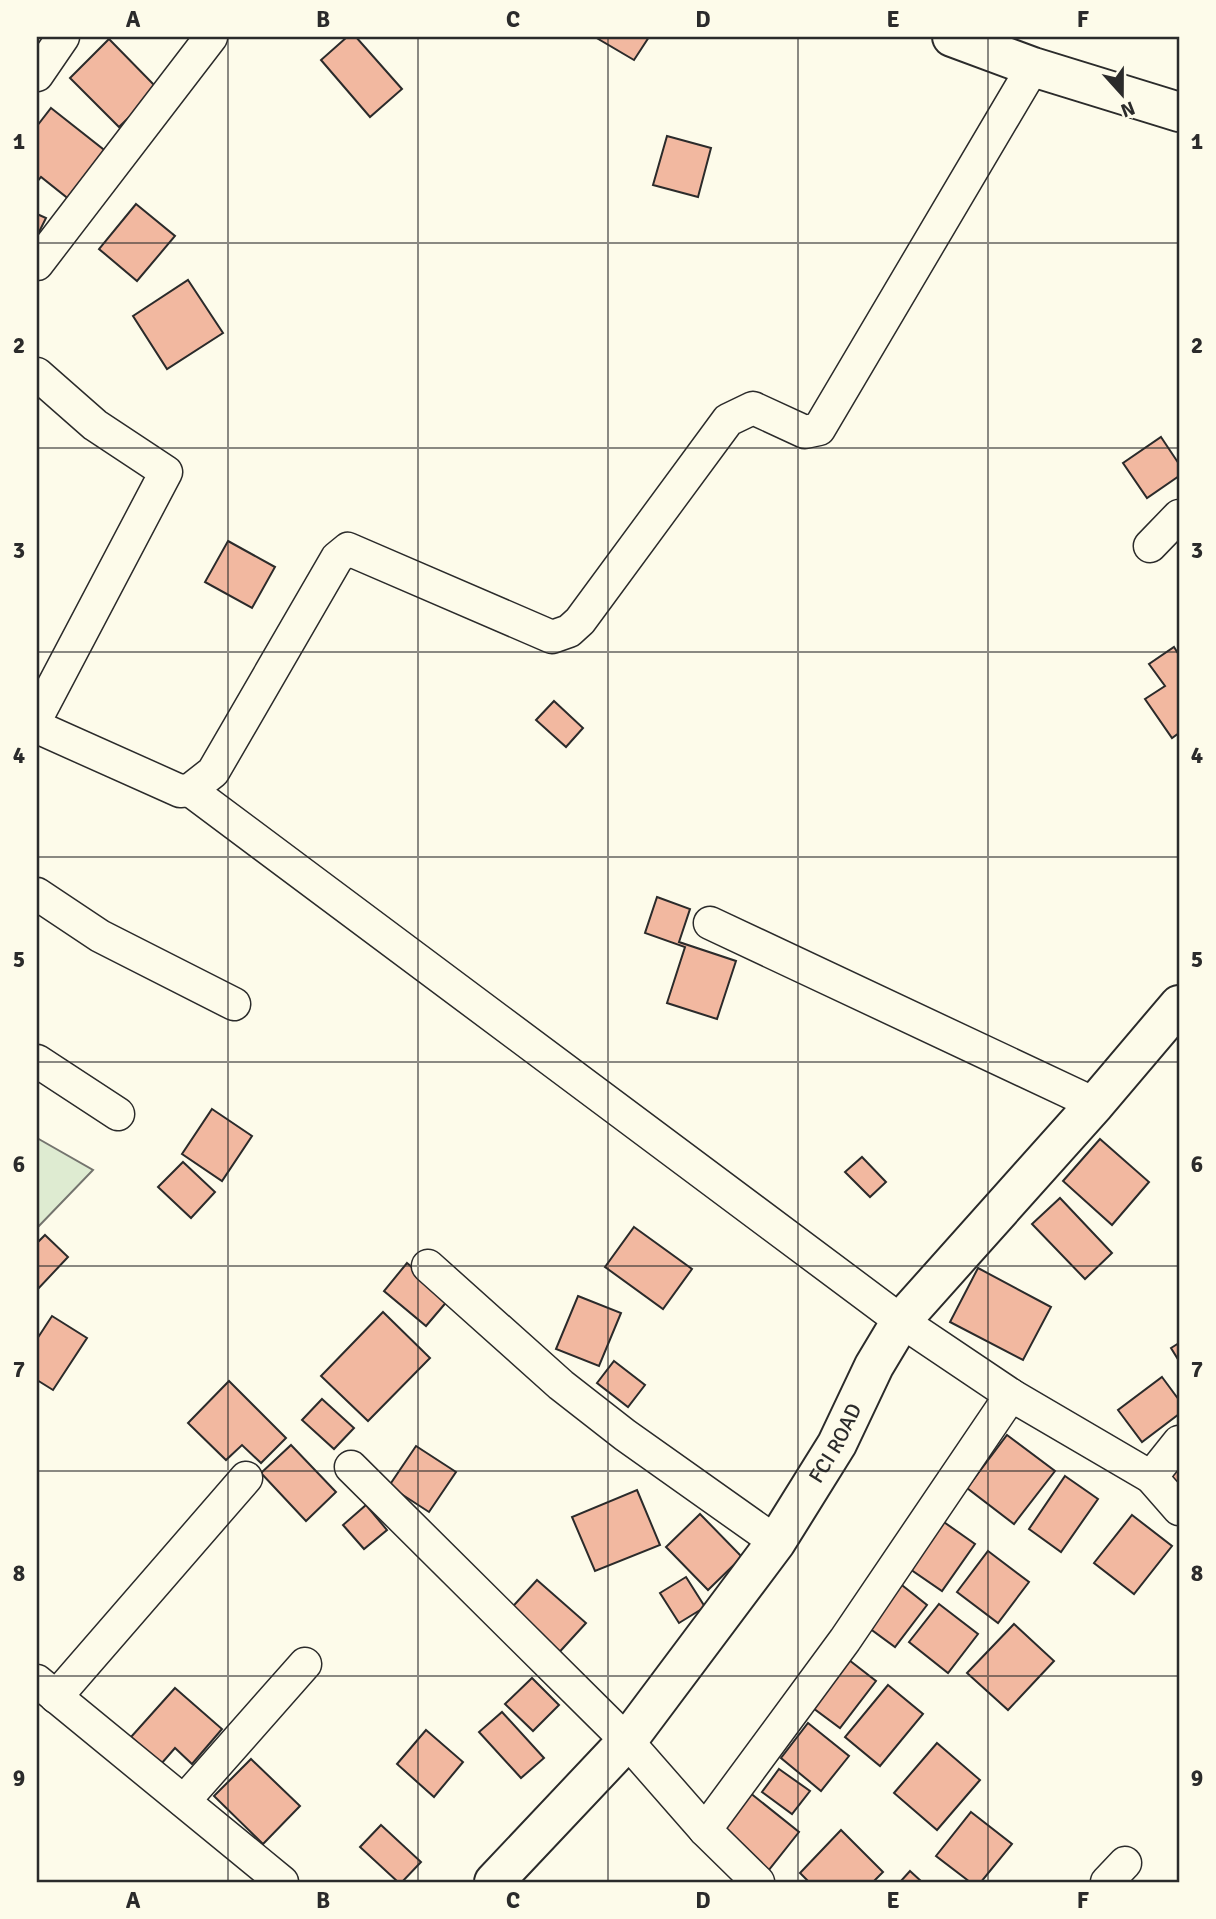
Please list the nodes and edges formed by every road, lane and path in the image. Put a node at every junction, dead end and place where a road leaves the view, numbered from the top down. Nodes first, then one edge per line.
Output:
1 (63, 37) edge
2 (211, 37) edge
3 (951, 37) edge
4 (1033, 67) junction
5 (37, 75) edge
6 (1179, 112) edge
7 (37, 264) edge
8 (37, 374) edge
9 (1179, 516) edge
10 (1150, 546) dead end
11 (37, 717) edge
12 (37, 727) edge
13 (190, 790) junction
14 (37, 894) edge
15 (710, 923) dead end
16 (234, 1004) dead end
17 (1179, 1005) edge
18 (37, 1061) edge
19 (1095, 1104) junction
20 (118, 1114) dead end
21 (428, 1266) dead end
22 (901, 1321) junction
23 (1011, 1395) junction
24 (1179, 1442) edge
25 (351, 1468) dead end
26 (1150, 1477) junction
27 (246, 1479) dead end
28 (1179, 1509) edge
29 (776, 1542) junction
30 (305, 1664) dead end
31 (46, 1689) edge
32 (627, 1741) junction
33 (184, 1801) junction
34 (705, 1830) junction
35 (282, 1882) edge
36 (494, 1882) edge
37 (758, 1882) edge

1 - 5 street
2 - 7 street
3 - 4 street
4 - 6 street
4 - 13 street
8 - 11 street
9 - 10 street
12 - 13 street
13 - 22 street
14 - 16 street
15 - 19 street
17 - 19 street, FCI ROAD
18 - 20 street
19 - 22 street, FCI ROAD
21 - 29 street
22 - 23 street
22 - 29 street, FCI ROAD
23 - 26 street
23 - 34 street
24 - 26 street
25 - 32 street
26 - 28 street
27 - 31 street
29 - 32 street, FCI ROAD
30 - 33 street
31 - 33 street
32 - 34 street
32 - 36 street, FCI ROAD
33 - 35 street
34 - 37 street

